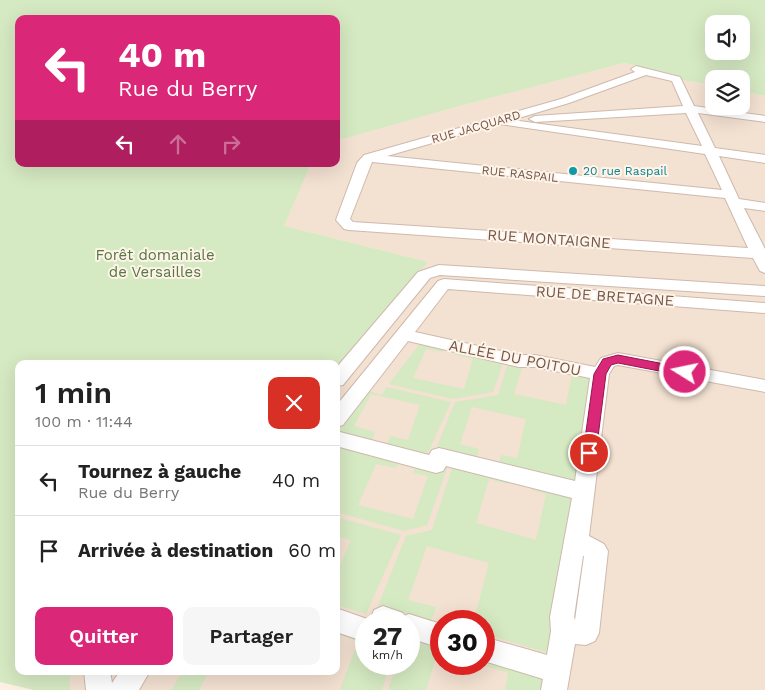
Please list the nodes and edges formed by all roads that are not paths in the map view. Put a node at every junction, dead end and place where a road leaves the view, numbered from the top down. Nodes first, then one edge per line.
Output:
1 (626, 66) dead end
2 (646, 71) junction
3 (690, 109) junction
4 (765, 118) edge
5 (497, 121) junction
6 (710, 151) junction
7 (368, 158) junction
8 (765, 159) edge
9 (732, 199) junction
10 (765, 207) edge
11 (760, 248) edge
12 (765, 268) edge
13 (446, 277) junction
14 (765, 291) edge
15 (765, 308) edge
16 (405, 334) junction
17 (600, 374) junction
18 (340, 375) edge
19 (765, 386) edge
20 (340, 415) edge
21 (340, 439) edge
22 (584, 492) junction
23 (340, 621) edge
24 (355, 626) edge
25 (495, 654) edge
26 (97, 675) edge
27 (134, 675) edge
28 (556, 680) edge
29 (99, 690) edge
30 (122, 690) edge

1 - 2 street
2 - 3 street
2 - 5 street, RUE JACQUARD
3 - 4 street
3 - 5 street
3 - 6 street
5 - 6 street
5 - 7 street, RUE JACQUARD
6 - 8 street
6 - 9 street
7 - 9 street, RUE RASPAIL
7 - 11 street, RUE MONTAIGNE
9 - 10 street, RUE RASPAIL
9 - 11 street
11 - 12 street
13 - 14 street, RUE DE BRETAGNE
13 - 15 street, RUE DE BRETAGNE
13 - 16 street
13 - 18 street, RUE DE BRETAGNE
16 - 17 street, ALLÉE DU POITOU
16 - 20 street
17 - 19 street, ALLÉE DU POITOU
17 - 22 street
21 - 22 street
22 - 28 street
23 - 24 street
25 - 28 street
26 - 29 street
27 - 30 street

